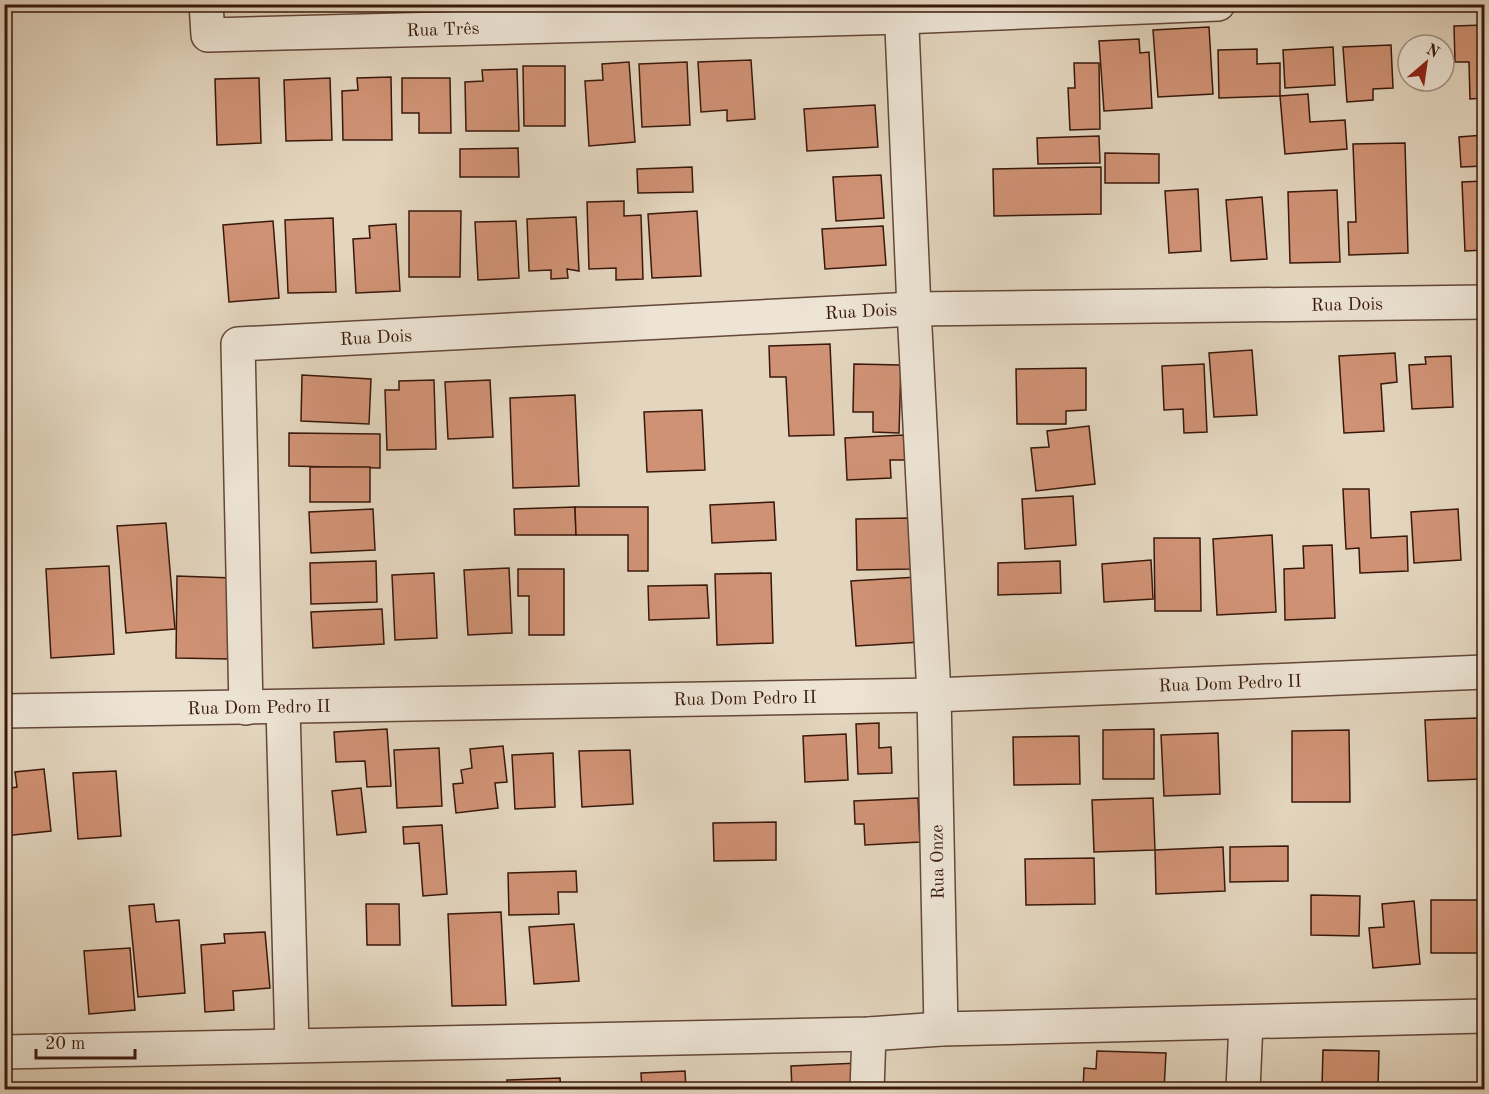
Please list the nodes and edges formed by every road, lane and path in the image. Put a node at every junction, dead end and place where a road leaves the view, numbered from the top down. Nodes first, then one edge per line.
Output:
1 (1218, 4) edge
2 (902, 11) edge
3 (207, 20) edge
4 (1485, 302) edge
5 (914, 309) junction
6 (1485, 672) edge
7 (934, 695) junction
8 (283, 707) junction
9 (246, 708) junction
10 (4, 711) edge
11 (1485, 1016) edge
12 (1246, 1022) junction
13 (941, 1029) junction
14 (868, 1034) junction
15 (292, 1046) junction
16 (4, 1052) edge
17 (867, 1089) edge
18 (1243, 1089) edge

1 - 2 street, Rua Três
2 - 3 street, Rua Três
2 - 5 street, Rua Onze
4 - 5 street, Rua Dois
5 - 7 street, Rua Onze
5 - 9 street, Rua Dois
6 - 7 street, Rua Dom Pedro II
7 - 8 street, Rua Dom Pedro II
7 - 13 street, Rua Onze
8 - 9 street, Rua Dom Pedro II
8 - 15 street
9 - 10 street, Rua Dom Pedro II
11 - 12 street
12 - 13 street
12 - 18 street
13 - 14 street
14 - 15 street
14 - 17 street
15 - 16 street

